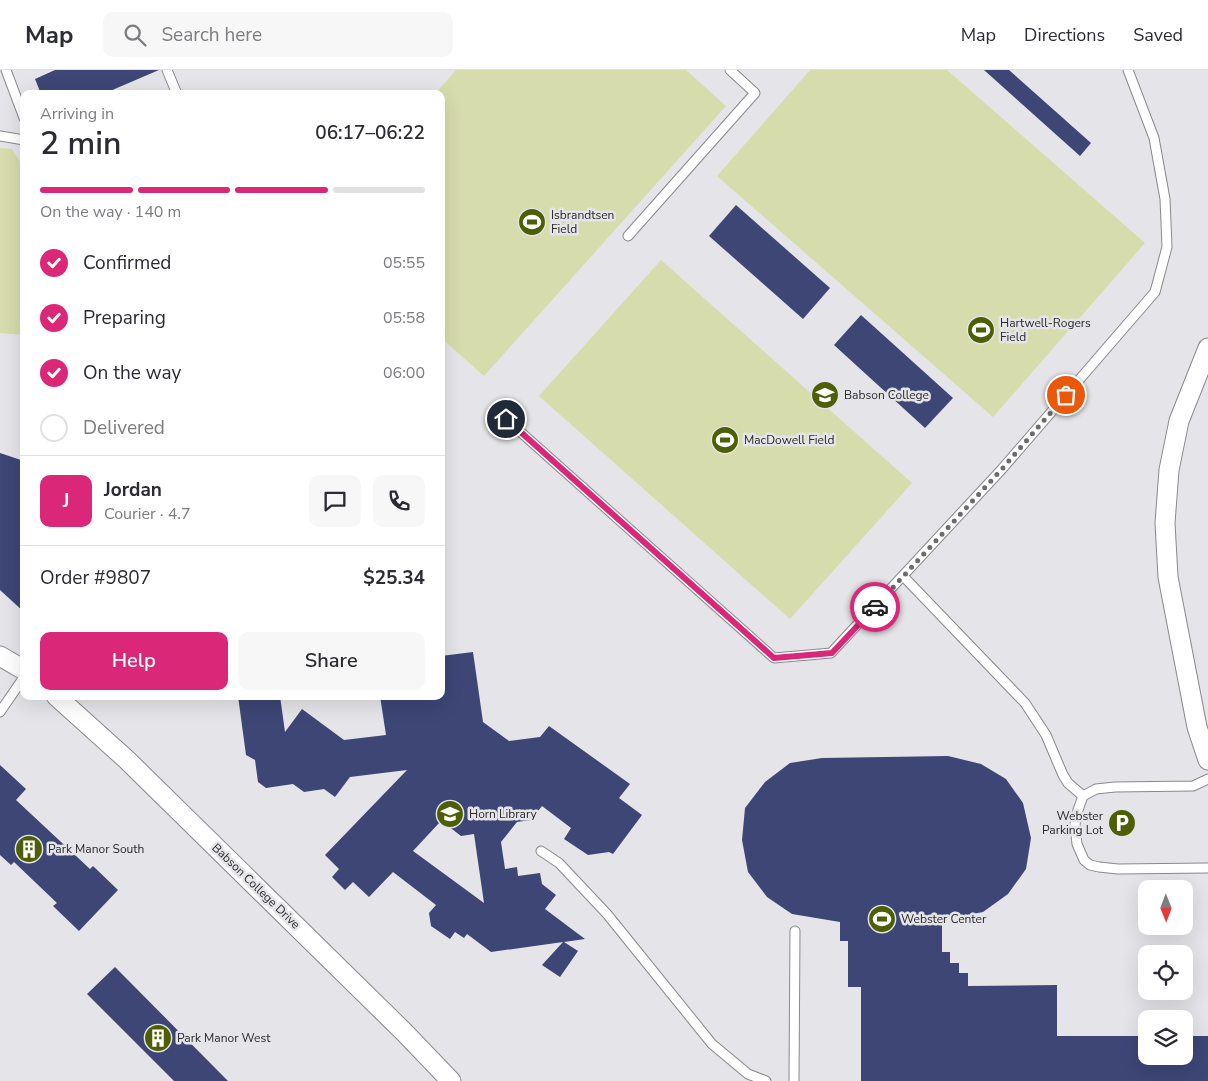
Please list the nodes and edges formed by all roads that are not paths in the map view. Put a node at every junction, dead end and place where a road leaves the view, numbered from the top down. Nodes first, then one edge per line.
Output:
1 (6, 70) edge
2 (167, 70) edge
3 (730, 70) edge
4 (1128, 70) edge
5 (175, 90) edge
6 (20, 107) edge
7 (0, 136) edge
8 (20, 139) edge
9 (628, 236) dead end
10 (1208, 348) edge
11 (506, 419) dead end
12 (903, 576) junction
13 (0, 656) edge
14 (20, 668) edge
15 (20, 683) edge
16 (60, 700) edge
17 (0, 712) edge
18 (1208, 760) edge
19 (1208, 779) edge
20 (1083, 796) junction
21 (541, 851) dead end
22 (1208, 868) edge
23 (795, 931) dead end
24 (451, 1081) edge
25 (766, 1081) edge
26 (794, 1081) edge

1 - 6 lane
2 - 5 lane
3 - 9 lane
4 - 12 lane
7 - 8 lane
10 - 18 street
11 - 12 lane
12 - 20 lane
13 - 14 street
15 - 17 lane
16 - 24 street, Babson College Drive
19 - 20 lane
20 - 22 lane
21 - 25 lane
23 - 26 lane

